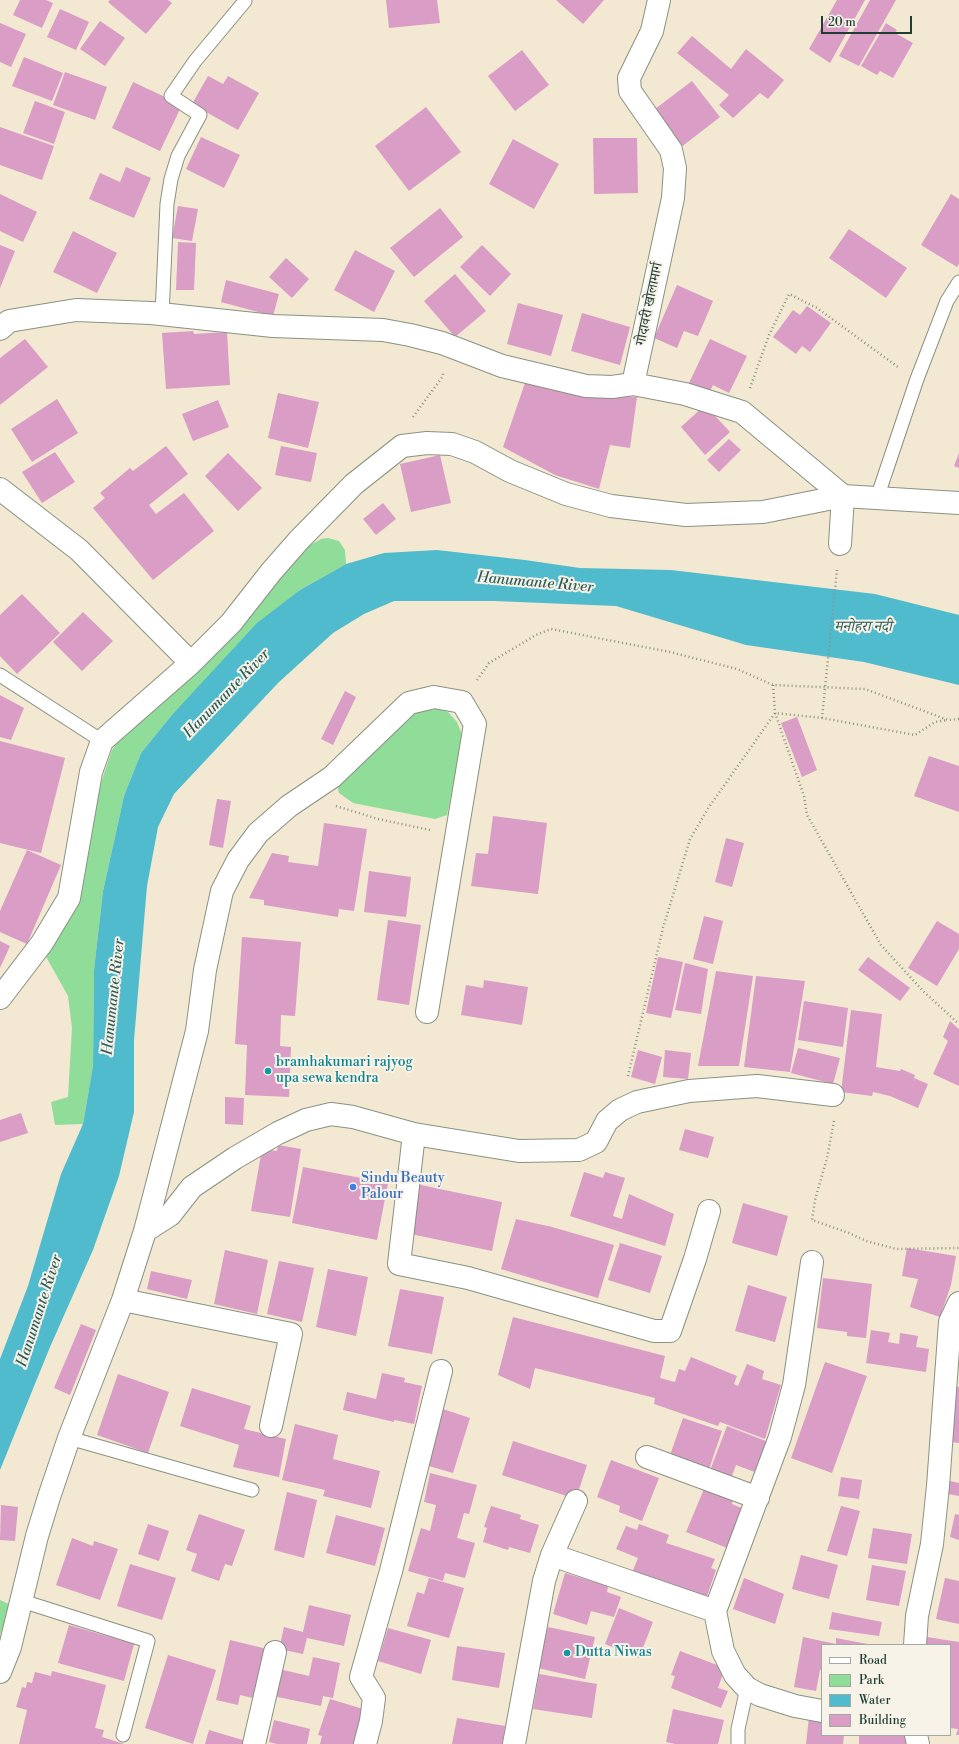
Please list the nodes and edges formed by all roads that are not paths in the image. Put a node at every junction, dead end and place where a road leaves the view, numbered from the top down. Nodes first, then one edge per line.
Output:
1 (659, 0) edge
2 (245, 1) edge
3 (959, 282) edge
4 (162, 314) junction
5 (0, 329) edge
6 (633, 384) junction
7 (0, 489) edge
8 (843, 496) junction
9 (878, 498) junction
10 (959, 503) edge
11 (840, 544) road end
12 (191, 663) junction
13 (0, 675) edge
14 (102, 741) junction
15 (0, 998) edge
16 (427, 1012) dead end
17 (833, 1095) road end
18 (414, 1134) junction
19 (709, 1211) dead end
20 (145, 1231) junction
21 (812, 1262) dead end
22 (123, 1300) junction
23 (959, 1303) edge
24 (441, 1371) dead end
25 (271, 1426) dead end
26 (69, 1438) junction
27 (647, 1457) dead end
28 (252, 1490) dead end
29 (758, 1498) junction
30 (576, 1501) dead end
31 (552, 1556) junction
32 (22, 1601) junction
33 (715, 1611) junction
34 (915, 1644) edge
35 (275, 1652) dead end
36 (0, 1672) edge
37 (747, 1688) junction
38 (821, 1711) edge
39 (123, 1735) dead end
40 (254, 1744) edge
41 (365, 1744) edge
42 (514, 1744) edge
43 (738, 1744) edge

1 - 6 street, गोदावरी खोलामार्ग
2 - 4 lane
3 - 9 lane
4 - 5 street
4 - 6 street
6 - 8 street
7 - 12 street
8 - 9 street
8 - 11 street
8 - 12 street
9 - 10 street
12 - 14 street
13 - 14 lane
14 - 15 street
16 - 20 street
17 - 18 street
18 - 19 street
18 - 20 street
20 - 22 street
21 - 29 street
22 - 25 street
22 - 26 street
23 - 34 street
24 - 41 street
26 - 28 lane
26 - 32 street
27 - 29 street
29 - 33 street
30 - 31 street
31 - 33 street
31 - 42 street
32 - 36 street
32 - 39 lane
33 - 37 street
35 - 40 street
37 - 38 street
37 - 43 lane

